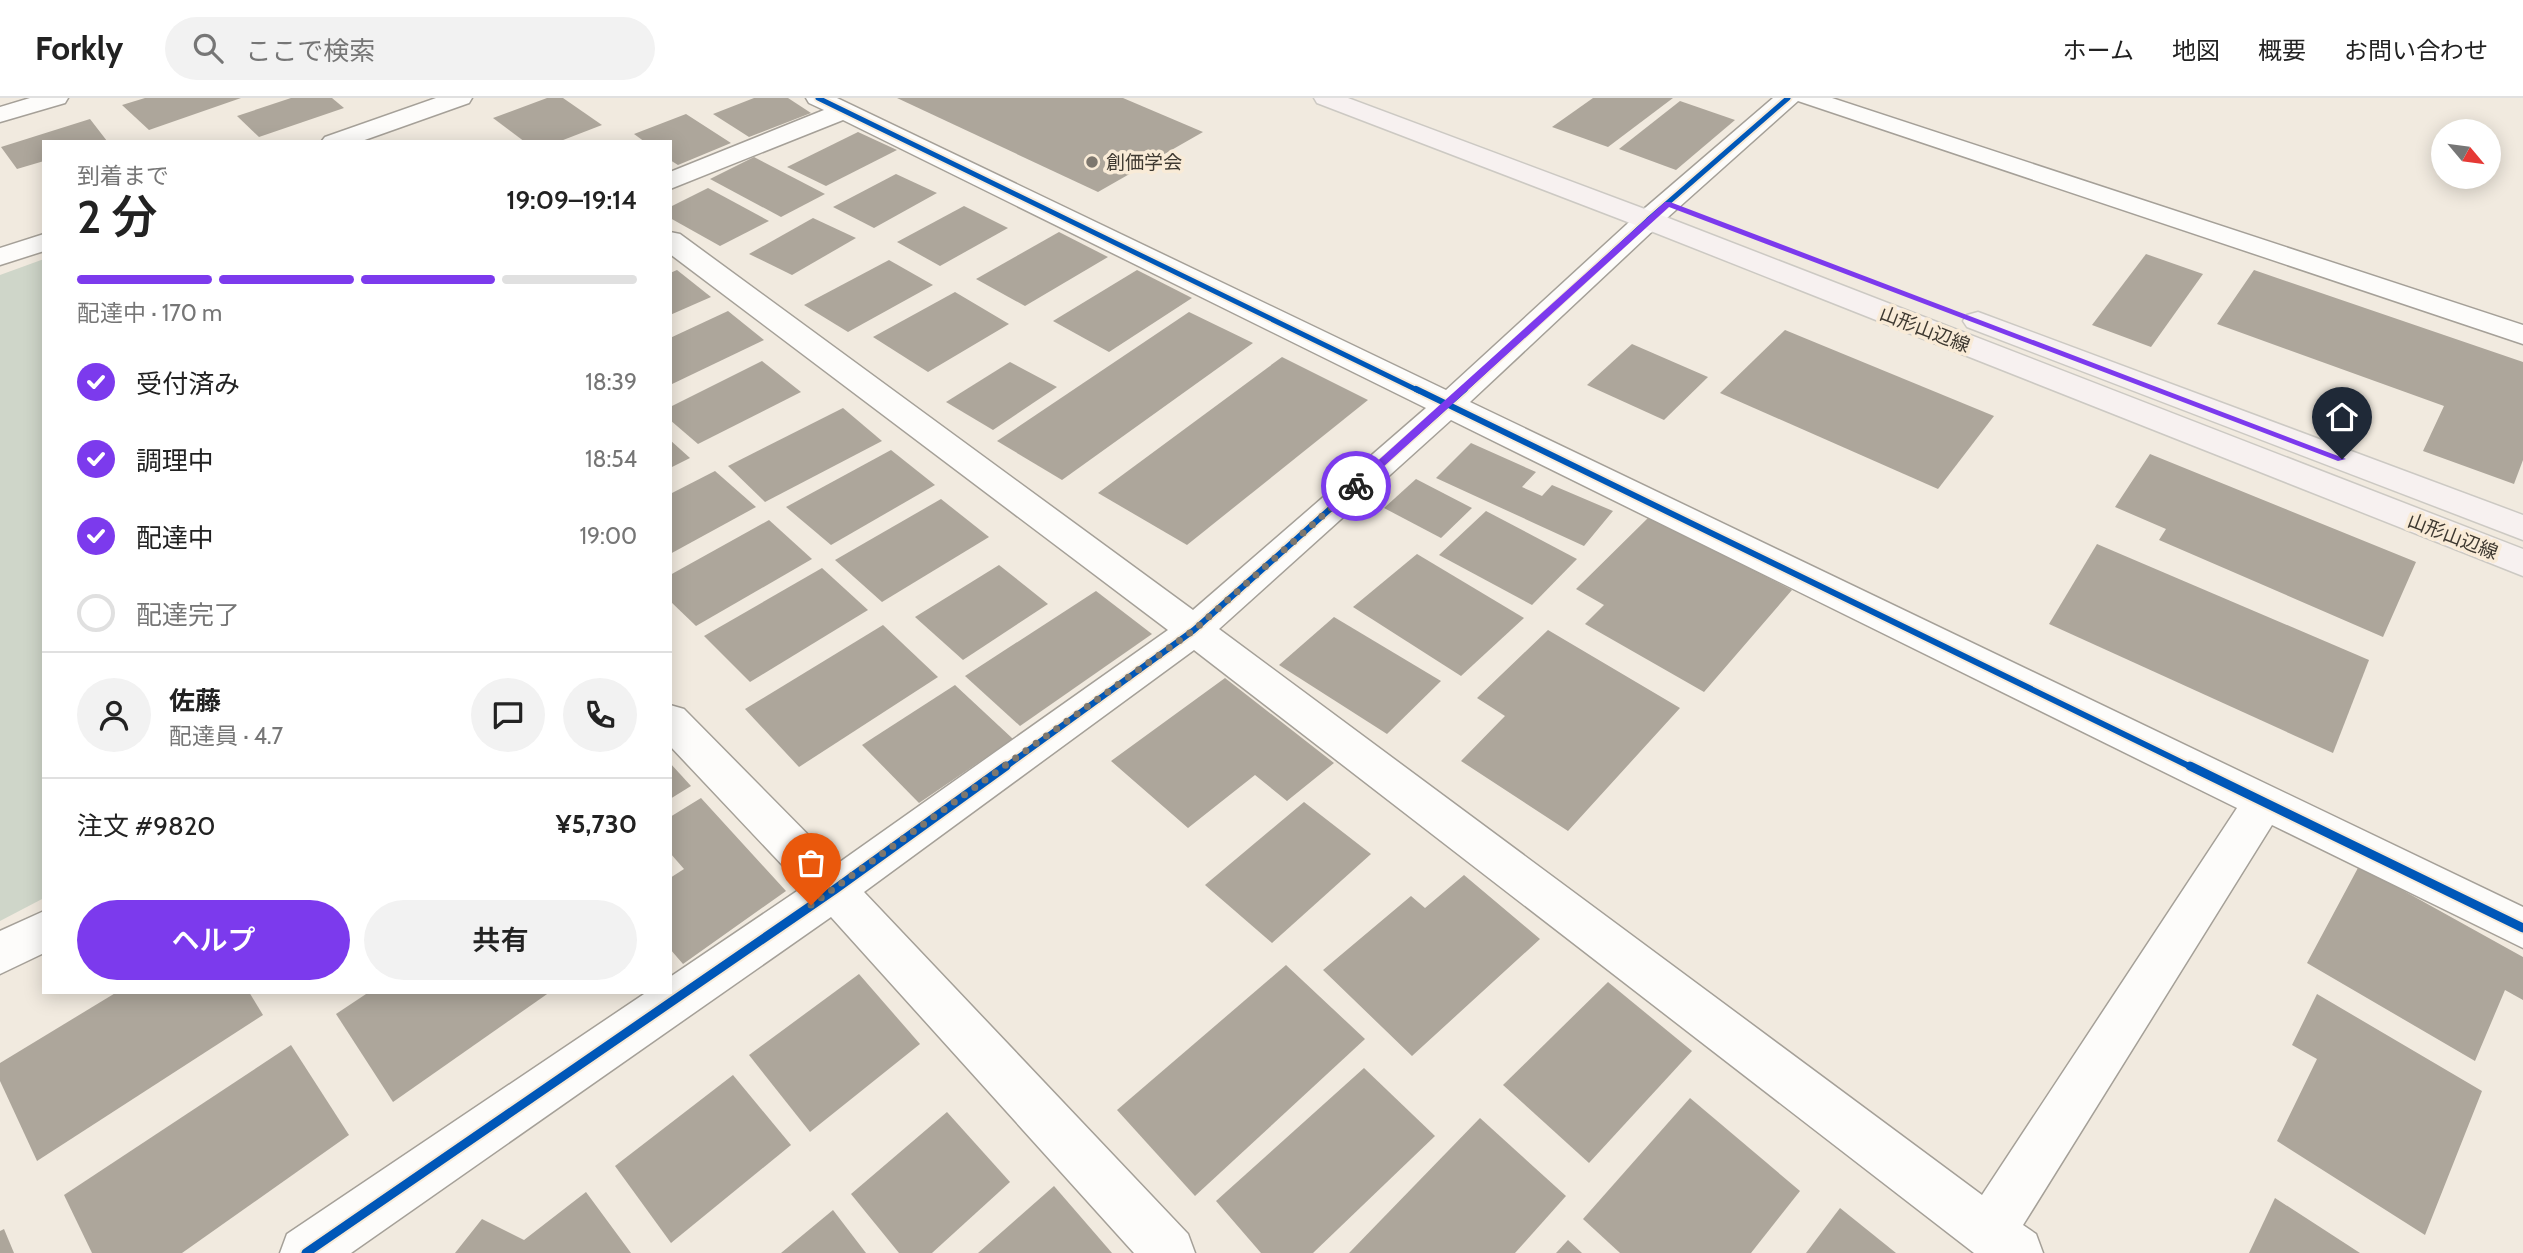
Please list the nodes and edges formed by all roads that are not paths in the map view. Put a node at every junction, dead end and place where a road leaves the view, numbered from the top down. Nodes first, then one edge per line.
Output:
1 (56, 98) edge
2 (460, 98) edge
3 (1326, 98) edge
4 (1391, 98) edge
5 (1788, 98) edge
6 (1808, 98) edge
7 (831, 105) edge
8 (0, 115) edge
9 (340, 140) edge
10 (672, 180) edge
11 (1658, 212) junction
12 (672, 241) edge
13 (42, 243) edge
14 (0, 257) edge
15 (2523, 335) edge
16 (1449, 404) junction
17 (2523, 528) edge
18 (2523, 563) edge
19 (1194, 630) junction
20 (672, 722) edge
21 (2264, 802) junction
22 (834, 890) junction
23 (2523, 928) edge
24 (42, 931) edge
25 (0, 954) edge
26 (2003, 1242) edge
27 (327, 1247) edge
28 (1169, 1253) edge

1 - 8 street
2 - 9 street
3 - 11 main road, 山形山辺線
4 - 11 main road, 山形山辺線
5 - 11 street
6 - 15 street
7 - 10 street
7 - 16 street
11 - 16 street
11 - 17 main road, 山形山辺線
11 - 18 main road, 山形山辺線
12 - 19 street
13 - 14 street
16 - 19 street
16 - 21 street
19 - 22 street
19 - 26 street
20 - 22 street
21 - 23 street
21 - 26 street
22 - 27 street
22 - 28 street
24 - 25 street

